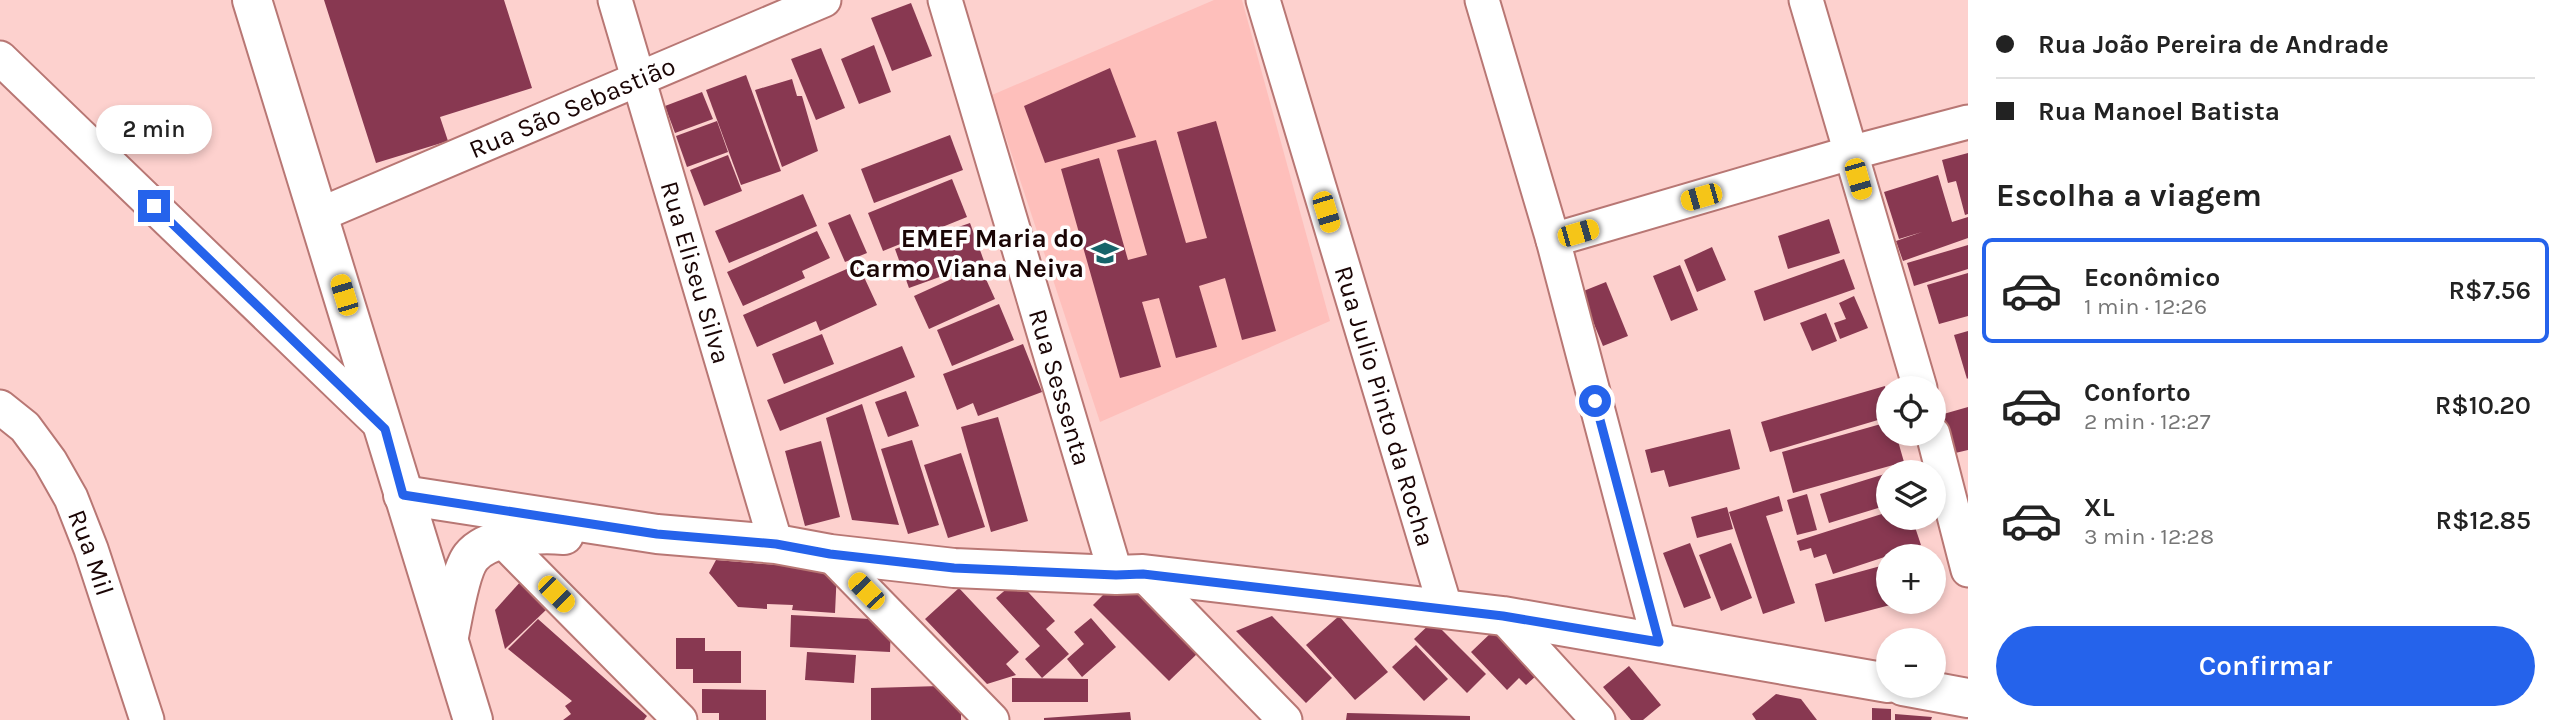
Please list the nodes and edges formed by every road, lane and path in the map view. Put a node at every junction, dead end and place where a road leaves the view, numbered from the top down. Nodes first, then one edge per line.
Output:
1 (252, 0) edge
2 (615, 0) edge
3 (824, 0) edge
4 (945, 0) edge
5 (1263, 0) edge
6 (1482, 0) edge
7 (1806, 0) edge
8 (0, 58) edge
9 (640, 80) junction
10 (1968, 122) edge
11 (1850, 153) junction
12 (319, 215) junction
13 (1553, 240) junction
14 (1916, 376) edge
15 (0, 407) edge
16 (385, 429) junction
17 (1936, 446) edge
18 (403, 495) junction
19 (657, 534) junction
20 (502, 540) junction
21 (776, 544) junction
22 (830, 554) junction
23 (1968, 570) edge
24 (1130, 575) junction
25 (1446, 610) junction
26 (1503, 616) junction
27 (449, 636) junction
28 (1659, 642) junction
29 (1876, 681) edge
30 (1946, 694) edge
31 (1968, 698) edge
32 (147, 720) edge
33 (473, 720) edge
34 (680, 720) edge
35 (992, 720) edge
36 (1285, 720) edge
37 (1598, 720) edge

1 - 12 street
2 - 9 street, Rua Eliseu Silva
3 - 9 street, Rua São Sebastião
4 - 24 street, Rua Sessenta
5 - 25 street, Rua Julio Pinto da Rocha
6 - 13 street
7 - 11 street
8 - 16 street
9 - 12 street, Rua São Sebastião
9 - 21 street, Rua Eliseu Silva
10 - 11 street
11 - 13 street
11 - 14 street
12 - 16 street
13 - 28 street
15 - 32 street, Rua Mil
16 - 18 street
17 - 23 street
18 - 19 street
18 - 27 street
19 - 20 street
19 - 21 street
20 - 27 street
20 - 34 street
21 - 22 street
22 - 24 street
22 - 35 street
24 - 25 street
24 - 36 street
25 - 26 street
26 - 28 street
26 - 37 street
27 - 33 street
28 - 29 street
30 - 31 street

